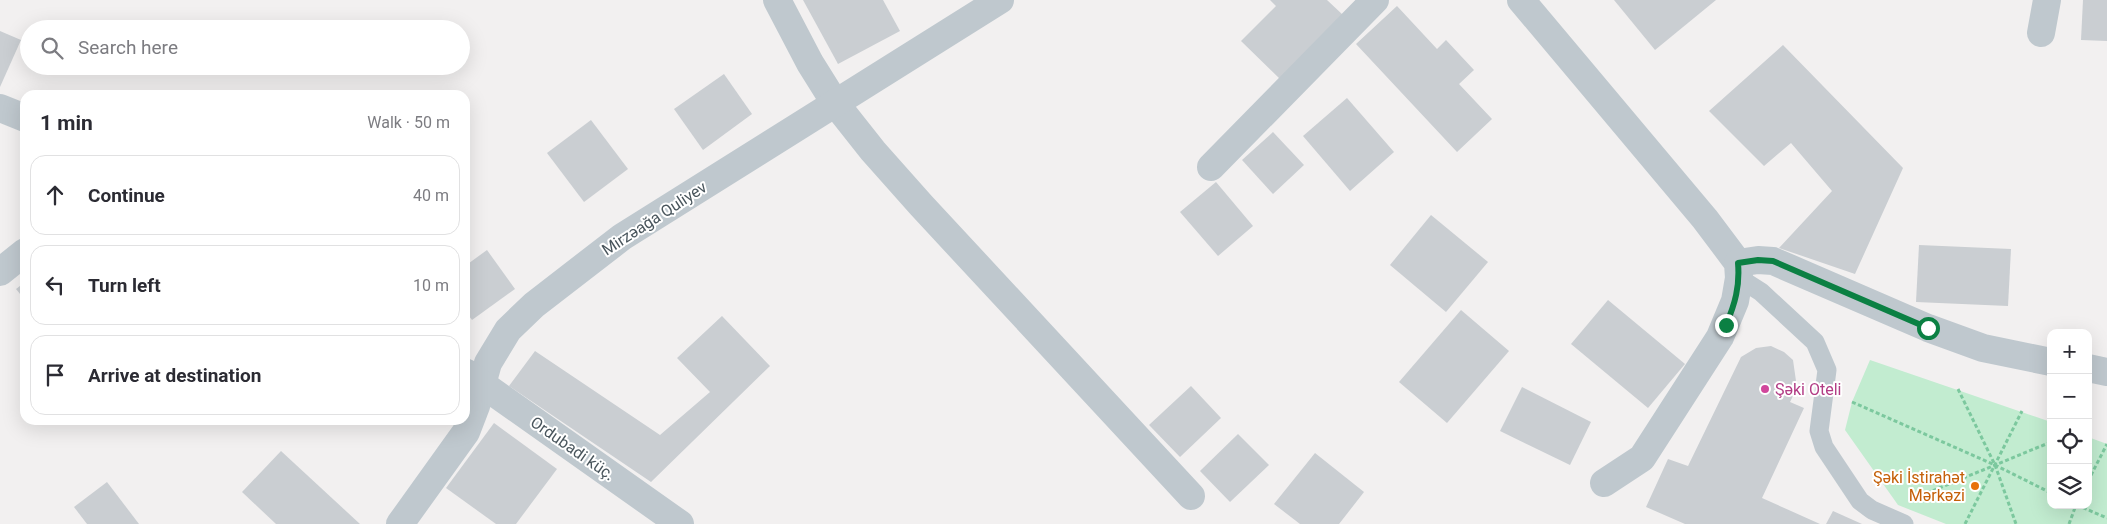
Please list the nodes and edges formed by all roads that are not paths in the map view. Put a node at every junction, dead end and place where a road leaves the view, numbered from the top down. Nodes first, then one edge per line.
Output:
1 (777, 0) edge
2 (1000, 0) edge
3 (1375, 0) edge
4 (1521, 0) edge
5 (2047, 0) edge
6 (2041, 33) dead end
7 (835, 102) junction
8 (0, 108) edge
9 (20, 116) edge
10 (1211, 167) dead end
11 (20, 256) edge
12 (1738, 271) junction
13 (0, 272) edge
14 (2047, 361) edge
15 (2092, 369) edge
16 (2107, 372) edge
17 (473, 378) edge
18 (470, 422) edge
19 (469, 425) edge
20 (1604, 483) dead end
21 (1191, 496) dead end
22 (400, 524) edge
23 (680, 524) edge
24 (1904, 524) edge

1 - 7 street
2 - 7 street, Mirzəağa Quliyev
3 - 10 street
4 - 12 street
5 - 6 street
7 - 17 street, Mirzəağa Quliyev
7 - 21 street
8 - 9 street
11 - 13 street
12 - 14 street
12 - 20 street
12 - 24 lane
15 - 16 street
17 - 18 street, Mirzəağa Quliyev
17 - 23 street, Ordubadi küç.
19 - 22 street, Mirzəağa Quliyev

